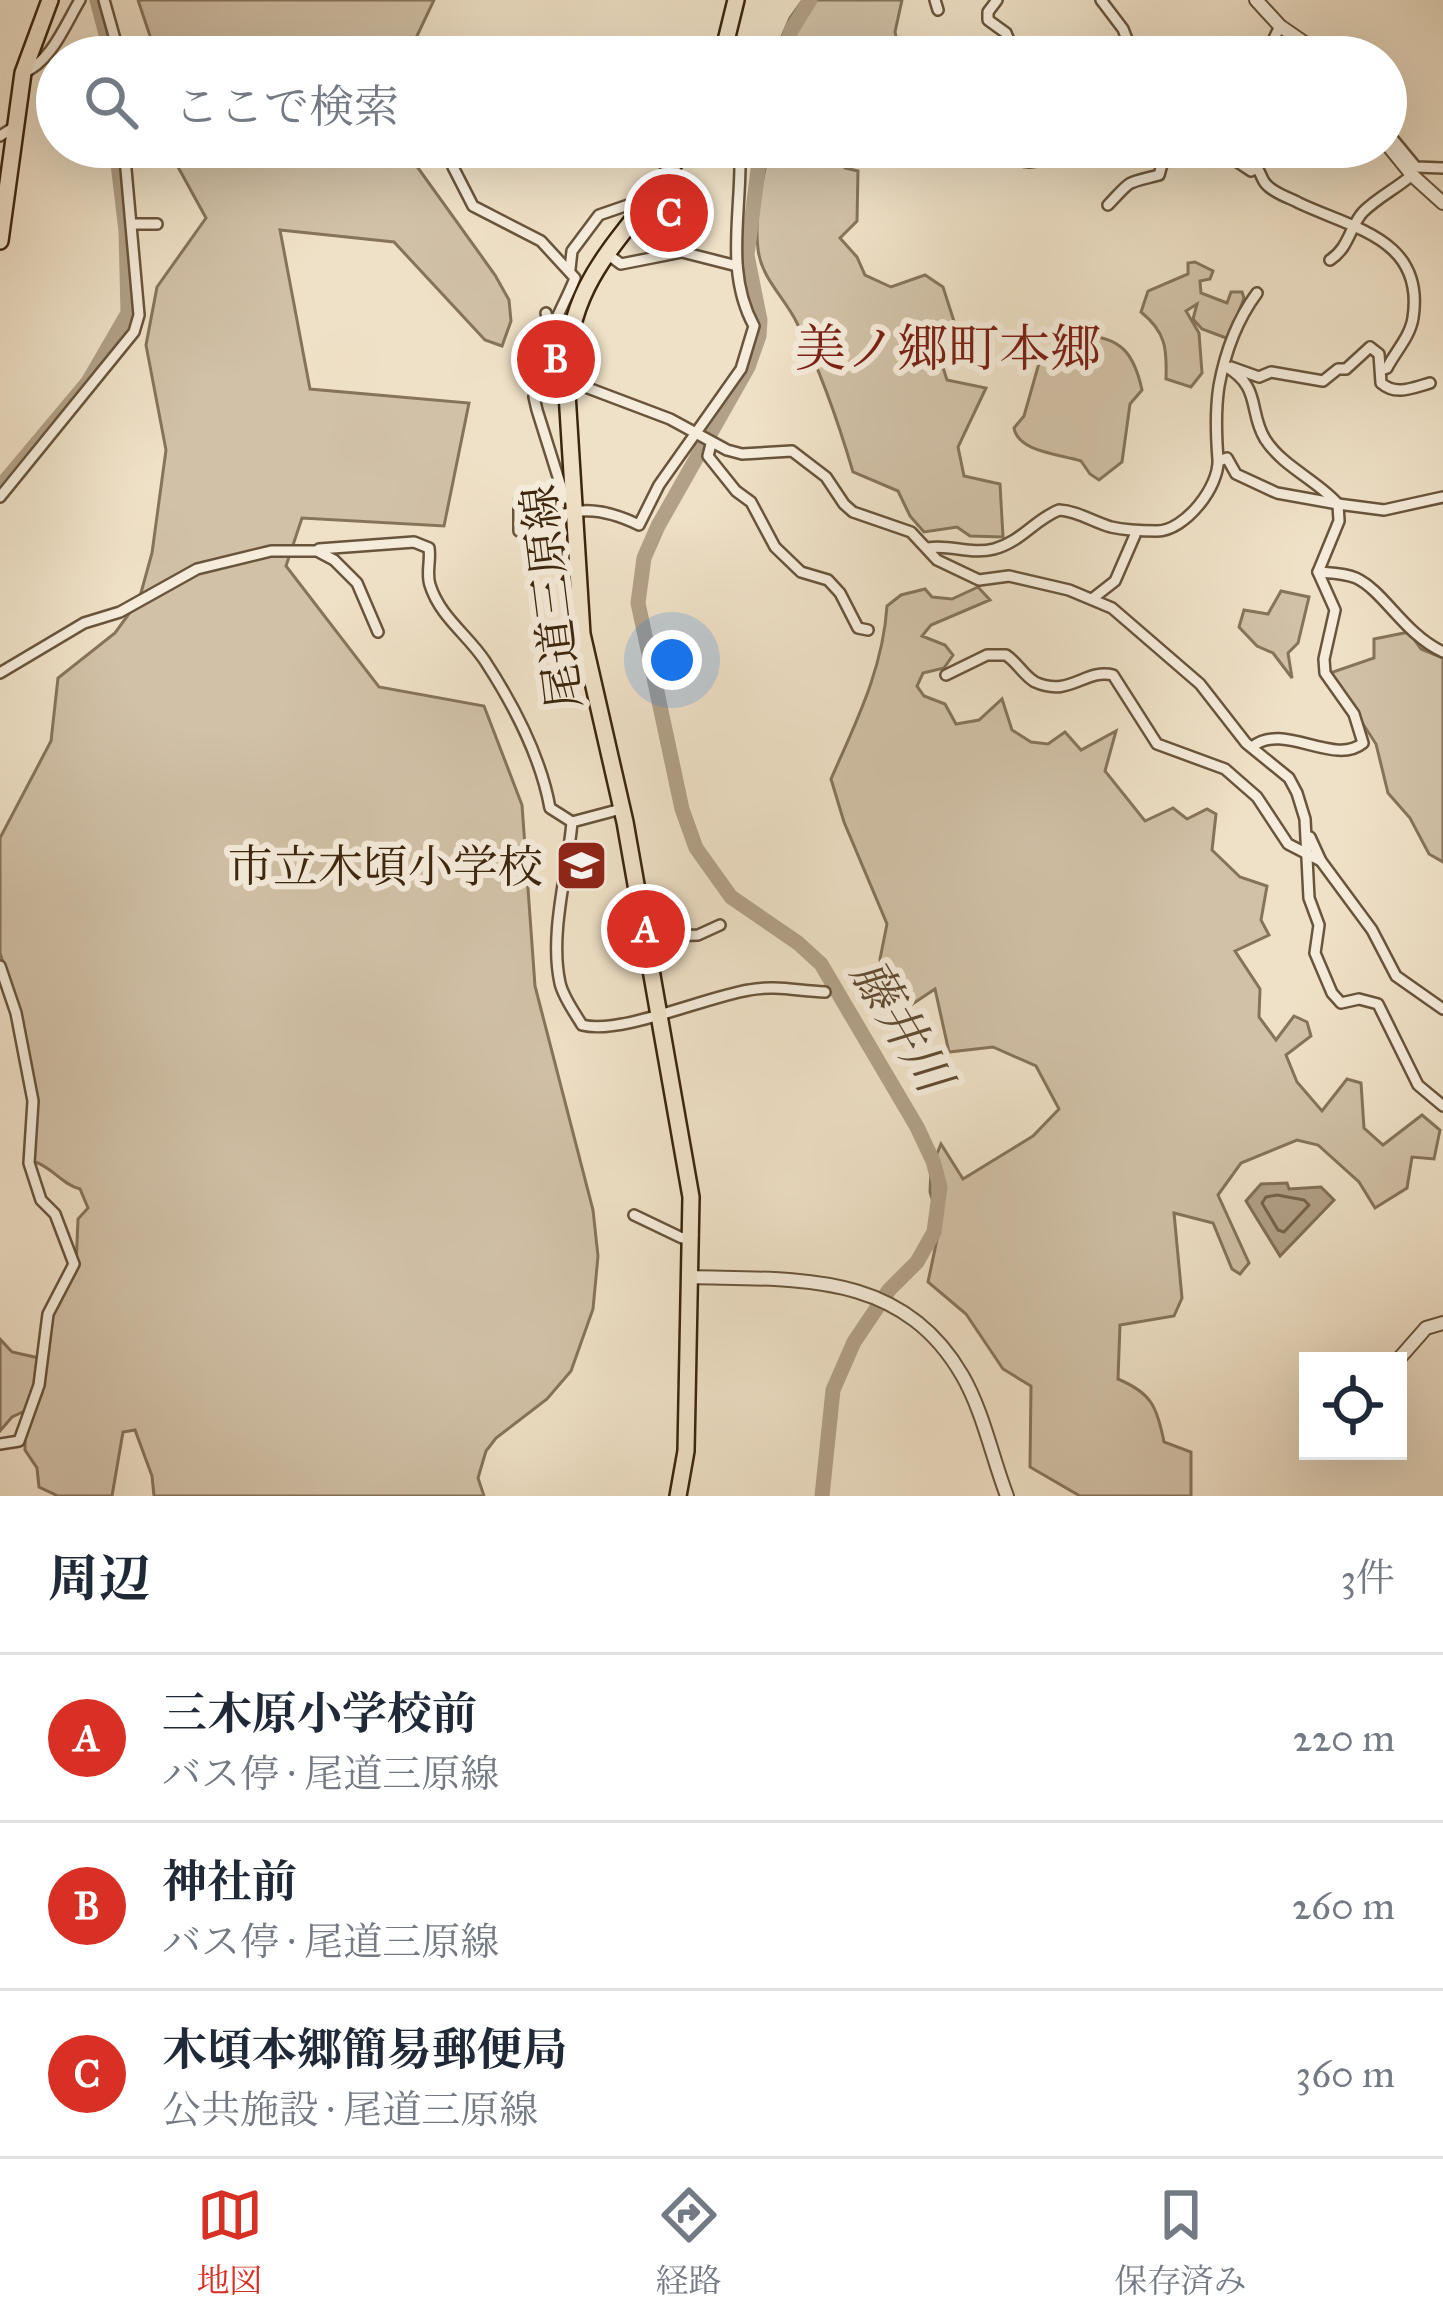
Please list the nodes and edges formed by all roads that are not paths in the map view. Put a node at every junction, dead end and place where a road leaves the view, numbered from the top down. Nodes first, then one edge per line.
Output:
1 (50, 0) edge
2 (80, 0) edge
3 (104, 0) edge
4 (736, 0) edge
5 (997, 0) edge
6 (1101, 0) edge
7 (1256, 0) edge
8 (1280, 26) junction
9 (36, 36) edge
10 (36, 36) edge
11 (58, 36) edge
12 (114, 36) edge
13 (727, 36) edge
14 (1007, 36) edge
15 (1126, 36) edge
16 (1275, 36) edge
17 (1295, 36) edge
18 (36, 67) edge
19 (22, 73) junction
20 (16, 126) junction
21 (0, 136) edge
22 (1407, 156) edge
23 (126, 168) edge
24 (454, 168) edge
25 (670, 168) edge
26 (740, 168) edge
27 (1161, 168) edge
28 (1257, 168) edge
29 (1407, 168) edge
30 (1443, 168) edge
31 (1412, 175) junction
32 (1443, 203) edge
33 (1108, 205) dead end
34 (640, 211) junction
35 (132, 224) junction
36 (157, 224) dead end
37 (1356, 226) junction
38 (0, 241) edge
39 (606, 253) junction
40 (1330, 260) dead end
41 (737, 266) junction
42 (570, 269) junction
43 (1257, 292) dead end
44 (546, 313) dead end
45 (1228, 367) junction
46 (1381, 370) junction
47 (543, 371) junction
48 (566, 377) junction
49 (1430, 383) dead end
50 (694, 432) junction
51 (711, 444) junction
52 (1219, 460) junction
53 (0, 497) edge
54 (1443, 497) edge
55 (518, 501) dead end
56 (1338, 504) junction
57 (573, 507) junction
58 (1114, 528) junction
59 (1162, 532) junction
60 (1135, 535) junction
61 (928, 548) junction
62 (316, 551) junction
63 (1318, 572) junction
64 (1092, 599) junction
65 (868, 630) dead end
66 (378, 632) dead end
67 (1443, 652) edge
68 (0, 673) edge
69 (946, 676) dead end
70 (1252, 746) junction
71 (622, 809) junction
72 (572, 822) junction
73 (1305, 827) junction
74 (1307, 856) junction
75 (1321, 861) junction
76 (720, 925) dead end
77 (642, 937) junction
78 (0, 966) edge
79 (825, 992) dead end
80 (1443, 1009) edge
81 (658, 1015) junction
82 (1443, 1106) edge
83 (634, 1215) dead end
84 (693, 1235) junction
85 (691, 1277) junction
86 (1443, 1322) edge
87 (1404, 1352) edge
88 (0, 1444) edge
89 (678, 1496) edge
90 (1007, 1496) edge

1 - 9 main road
2 - 11 street
3 - 12 street
4 - 13 main road
5 - 14 street
6 - 15 street
7 - 8 street
8 - 16 street
8 - 17 street
10 - 19 main road
18 - 19 street
19 - 20 main road
20 - 21 street
20 - 38 main road
22 - 30 street
23 - 35 street
24 - 42 street
25 - 34 main road, 尾道三原線
26 - 41 street
27 - 33 street
28 - 37 street
29 - 31 street
31 - 32 street
31 - 37 street
34 - 39 main road, 尾道三原線
34 - 42 street
35 - 36 street
35 - 53 street
37 - 40 street
37 - 46 street
39 - 41 street
39 - 48 main road, 尾道三原線
41 - 50 street
42 - 47 street
43 - 45 street
44 - 47 street
45 - 46 street
45 - 52 street
45 - 56 street
46 - 49 street
47 - 48 street
47 - 57 street
48 - 50 street
48 - 57 main road, 尾道三原線
50 - 51 street
50 - 57 street
51 - 61 street
51 - 65 street
52 - 56 street
52 - 59 street
54 - 56 street
55 - 57 street
56 - 63 street
57 - 71 main road, 尾道三原線
58 - 59 street
58 - 60 street
58 - 61 street
59 - 60 street
60 - 64 street
61 - 64 street
62 - 66 street
62 - 68 street
62 - 72 street
63 - 67 street
63 - 70 street
64 - 70 street
69 - 74 street
70 - 73 street
71 - 72 street
71 - 77 main road, 尾道三原線
72 - 81 street
73 - 74 street
73 - 75 street
74 - 75 street
74 - 82 street
75 - 80 street
76 - 77 street
77 - 81 main road, 尾道三原線
78 - 88 street
79 - 81 street
81 - 84 main road, 尾道三原線
83 - 84 street
84 - 85 main road, 尾道三原線
85 - 89 main road, 尾道三原線
85 - 90 street
86 - 87 street

